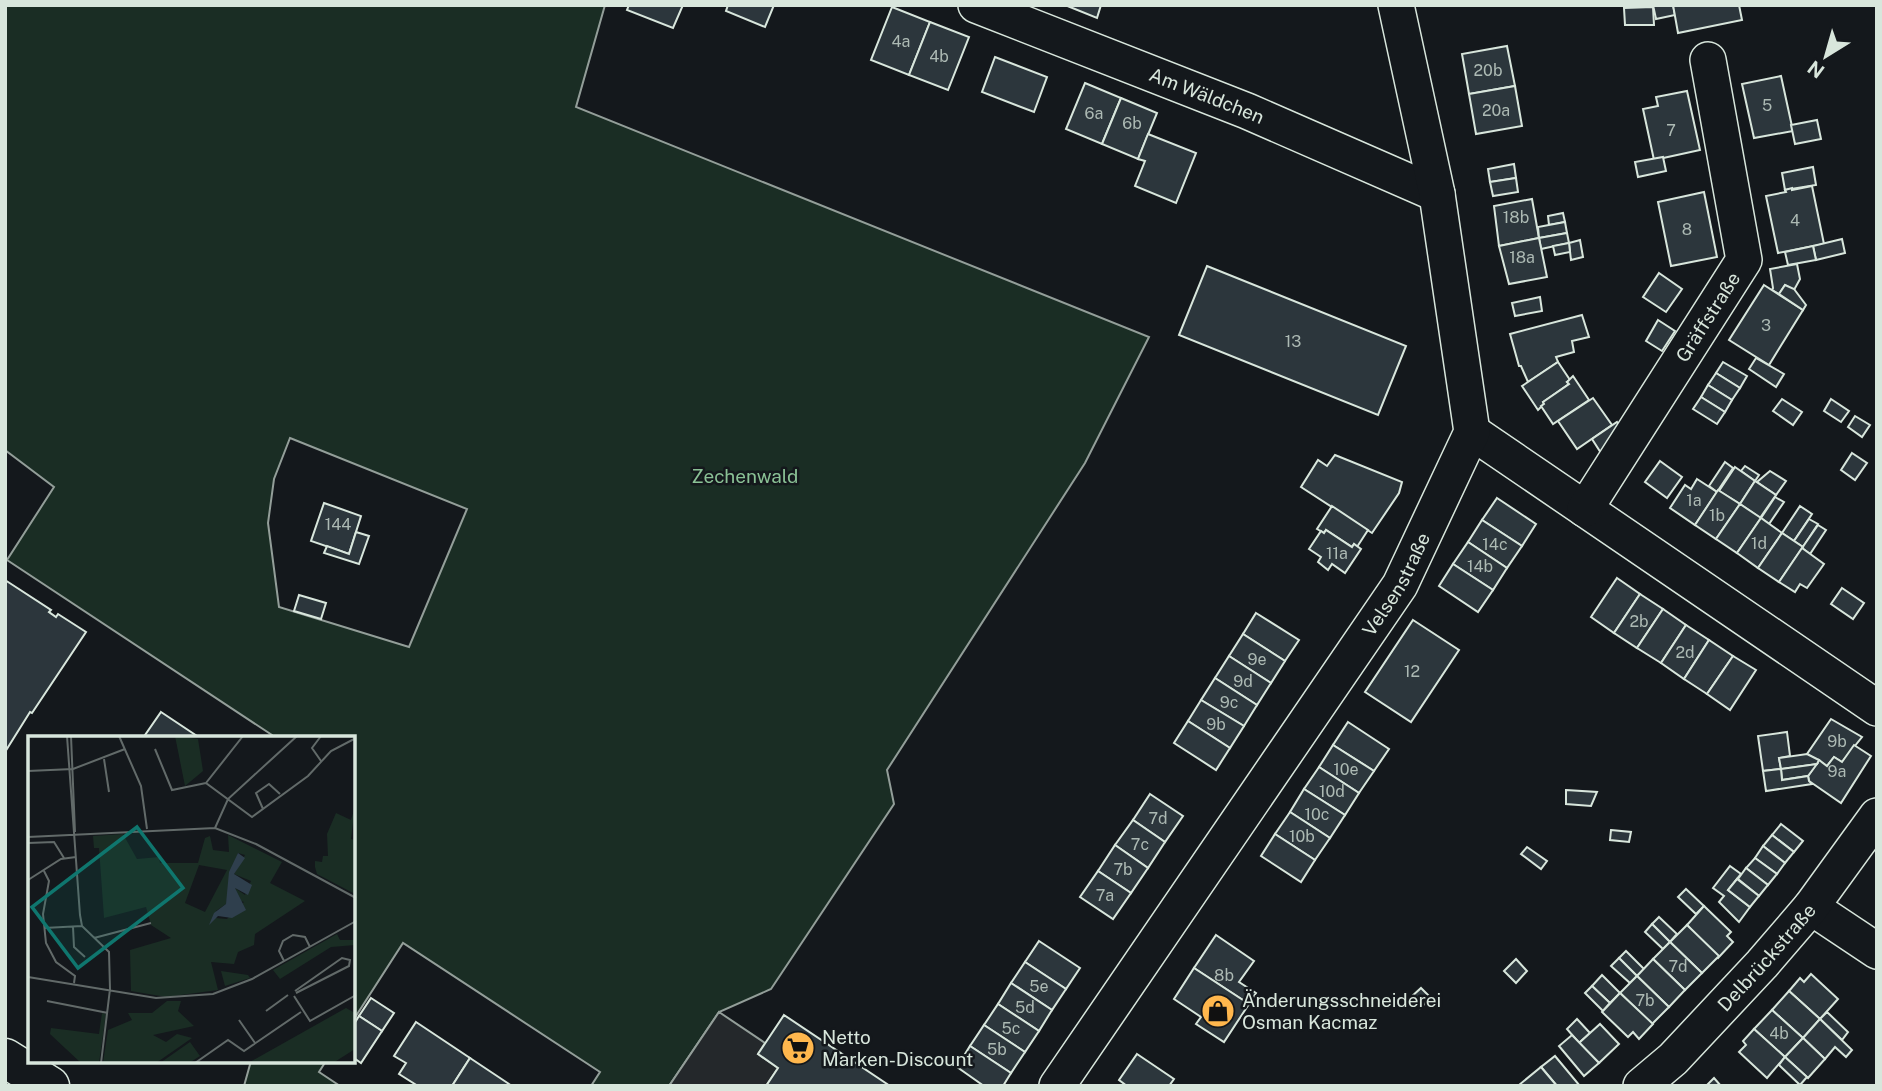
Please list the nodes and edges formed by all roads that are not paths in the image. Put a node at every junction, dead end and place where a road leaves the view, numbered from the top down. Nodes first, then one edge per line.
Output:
1 (976, 5) edge
2 (1396, 5) edge
3 (1708, 60) dead end
4 (1437, 194) junction
5 (1472, 432) junction
6 (1585, 509) junction
7 (1877, 708) edge
8 (1877, 816) edge
9 (1811, 907) junction
10 (1877, 951) edge
11 (5, 1058) edge
12 (50, 1086) edge
13 (1057, 1086) edge
14 (1642, 1086) edge

1 - 4 street, Am Wäldchen
2 - 4 street
3 - 6 street, Gräffstraße
4 - 5 street
5 - 6 street
5 - 13 street, Velsenstraße
6 - 7 street
8 - 9 street, Delbrückstraße
9 - 10 street
9 - 14 street, Delbrückstraße
11 - 12 main road

